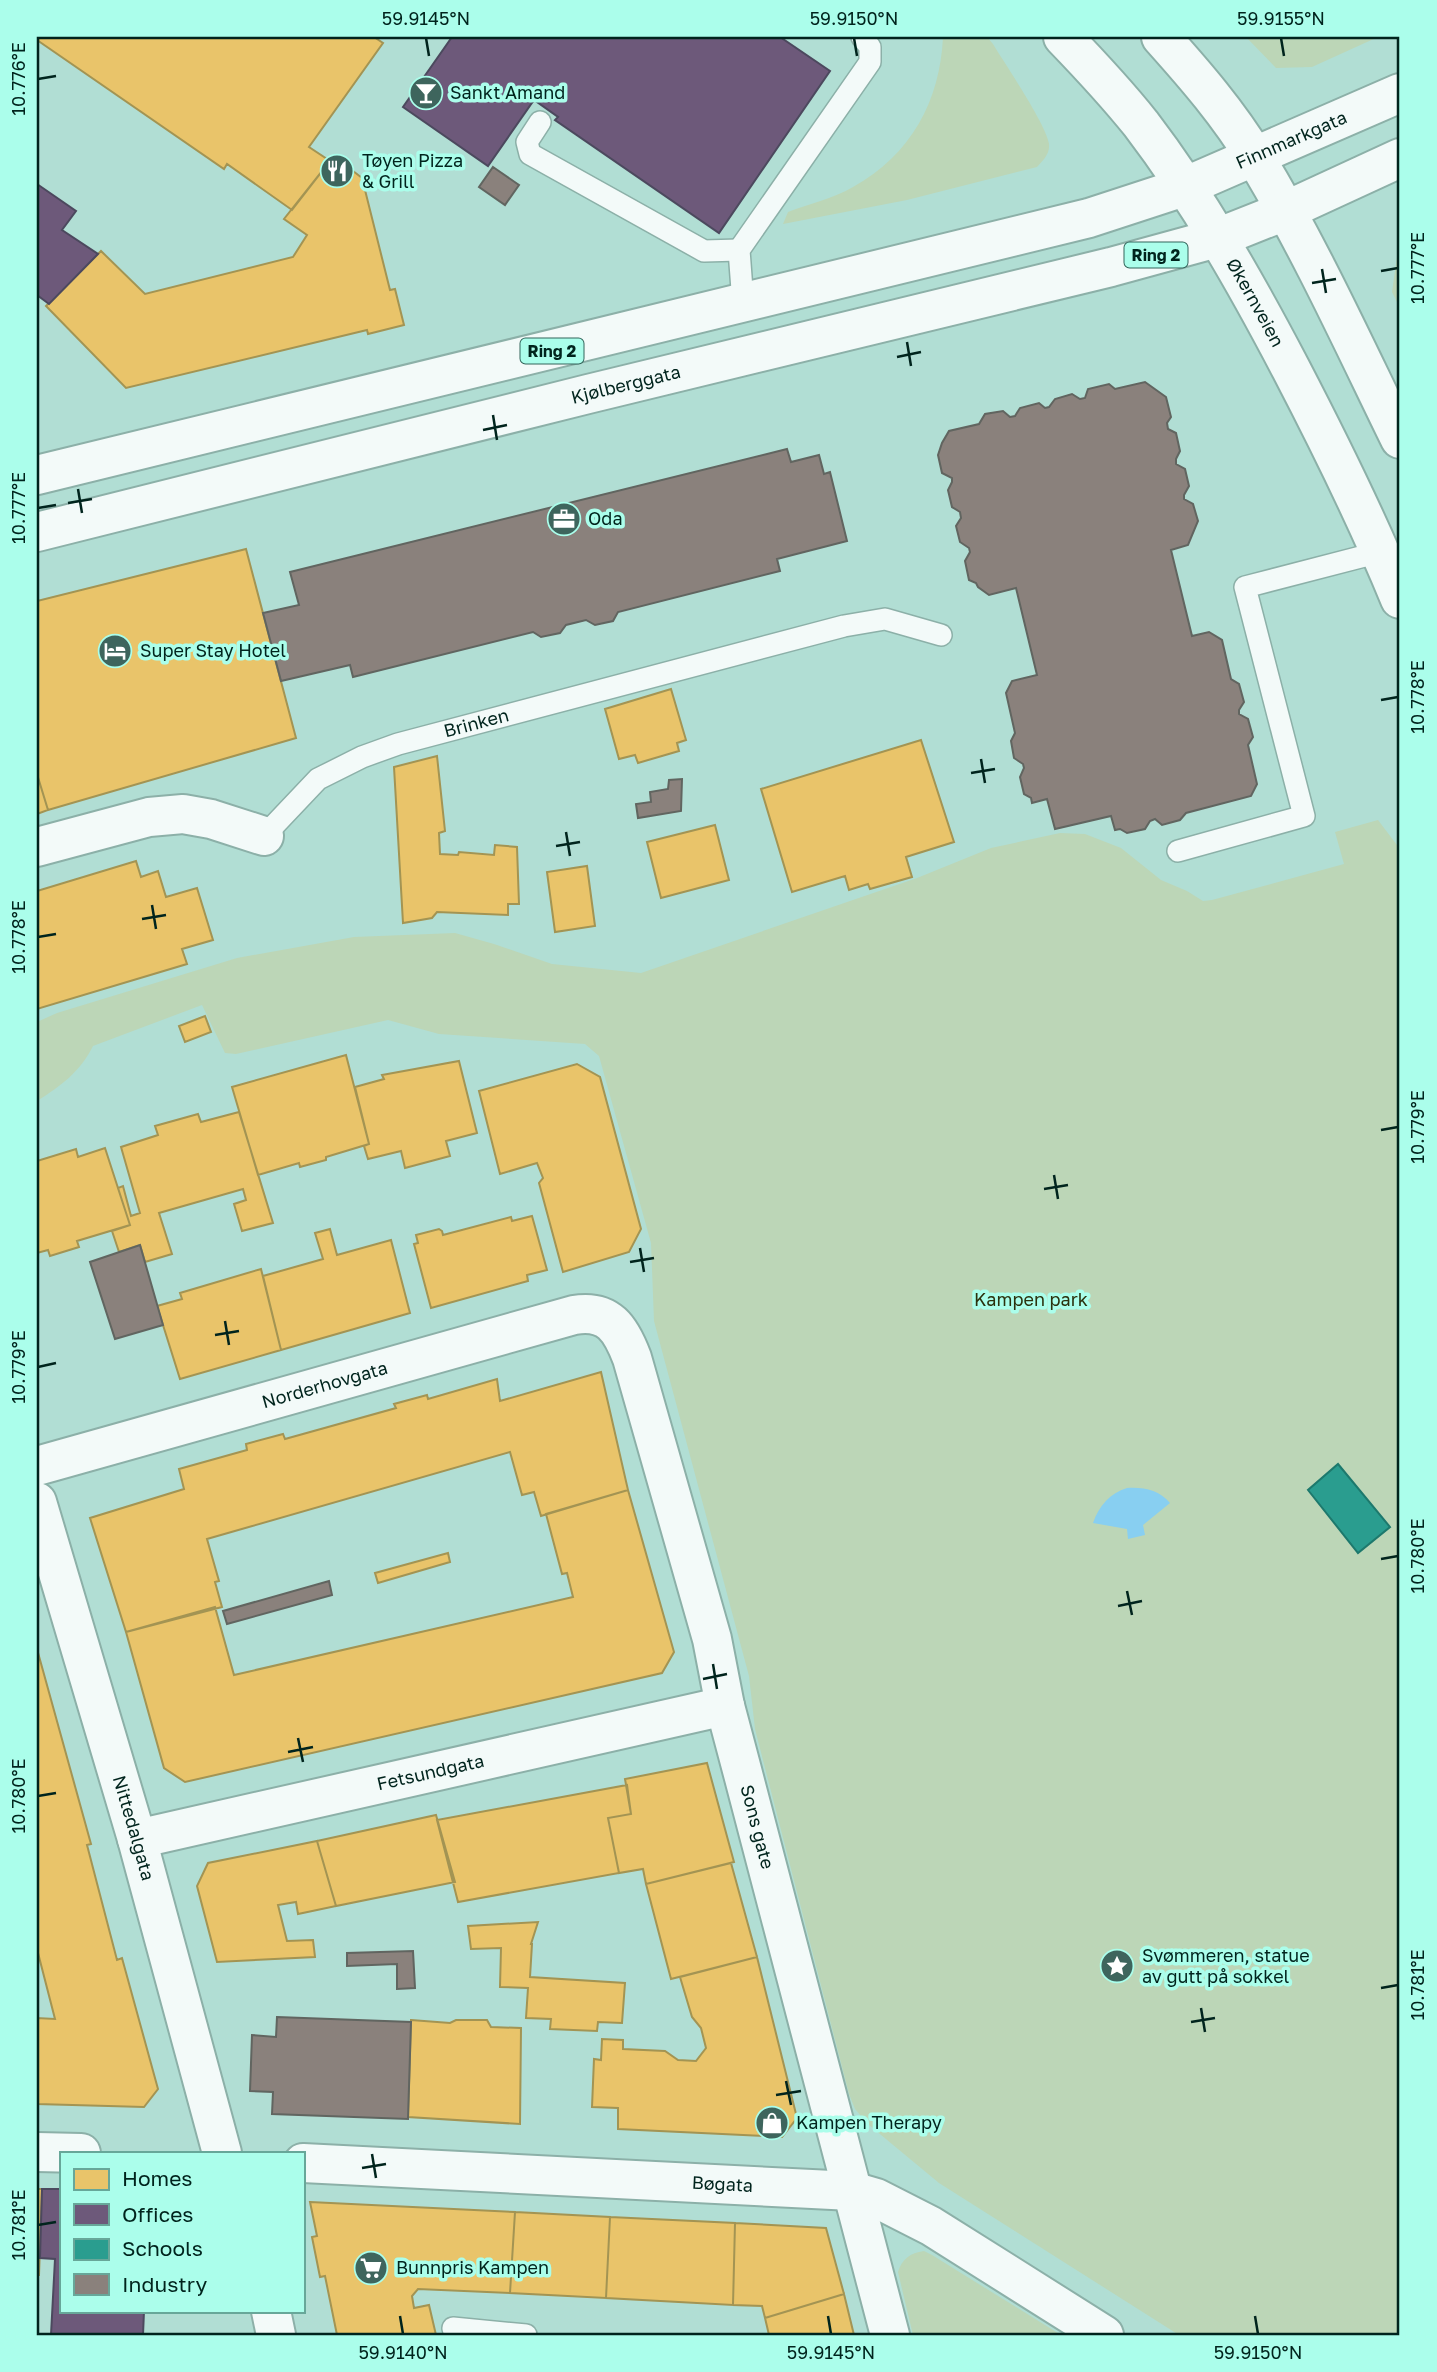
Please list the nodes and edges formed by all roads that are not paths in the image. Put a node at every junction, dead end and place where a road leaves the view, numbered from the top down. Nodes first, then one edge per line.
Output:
1 (862, 37) edge
2 (1063, 37) edge
3 (1161, 37) edge
4 (1400, 93) edge
5 (540, 122) dead end
6 (1255, 157) junction
7 (1400, 158) edge
8 (1184, 187) junction
9 (1285, 211) junction
10 (1217, 237) junction
11 (739, 250) junction
12 (743, 303) junction
13 (1400, 439) edge
14 (37, 475) edge
15 (37, 532) edge
16 (1380, 552) junction
17 (1400, 599) edge
18 (941, 635) dead end
19 (264, 836) joint
20 (37, 846) edge
21 (1178, 851) dead end
22 (612, 1322) joint
23 (37, 1466) edge
24 (37, 1502) edge
25 (725, 1706) junction
26 (137, 1839) junction
27 (37, 2151) edge
28 (60, 2152) edge
29 (222, 2152) edge
30 (304, 2163) edge
31 (852, 2191) junction
32 (271, 2312) edge
33 (276, 2335) edge
34 (454, 2335) edge
35 (526, 2335) edge
36 (890, 2335) edge
37 (1104, 2335) edge

1 - 11 lane
2 - 8 street, Økernveien
3 - 6 street
4 - 6 street, Finnmarkgata / Ring 2
5 - 11 lane
6 - 8 street, Finnmarkgata / Ring 2
6 - 9 street
7 - 9 street, Ring 2
8 - 10 street, Økernveien
8 - 12 street, Ring 2
9 - 10 street, Ring 2
9 - 13 street
10 - 15 street, Kjølberggata / Ring 2
10 - 16 street, Økernveien
11 - 12 lane
12 - 14 street, Ring 2
16 - 17 street, Økernveien
16 - 21 lane
18 - 19 lane, Brinken
19 - 20 street, Brinken
22 - 23 street, Norderhovgata
22 - 25 street, Sons gate
24 - 26 street, Nittedalgata
25 - 26 street, Fetsundgata
25 - 31 street, Sons gate
26 - 29 street, Nittedalgata
27 - 28 street
30 - 31 street, Bøgata
31 - 36 street, Sons gate
31 - 37 street, Bøgata
32 - 33 street
34 - 35 lane

